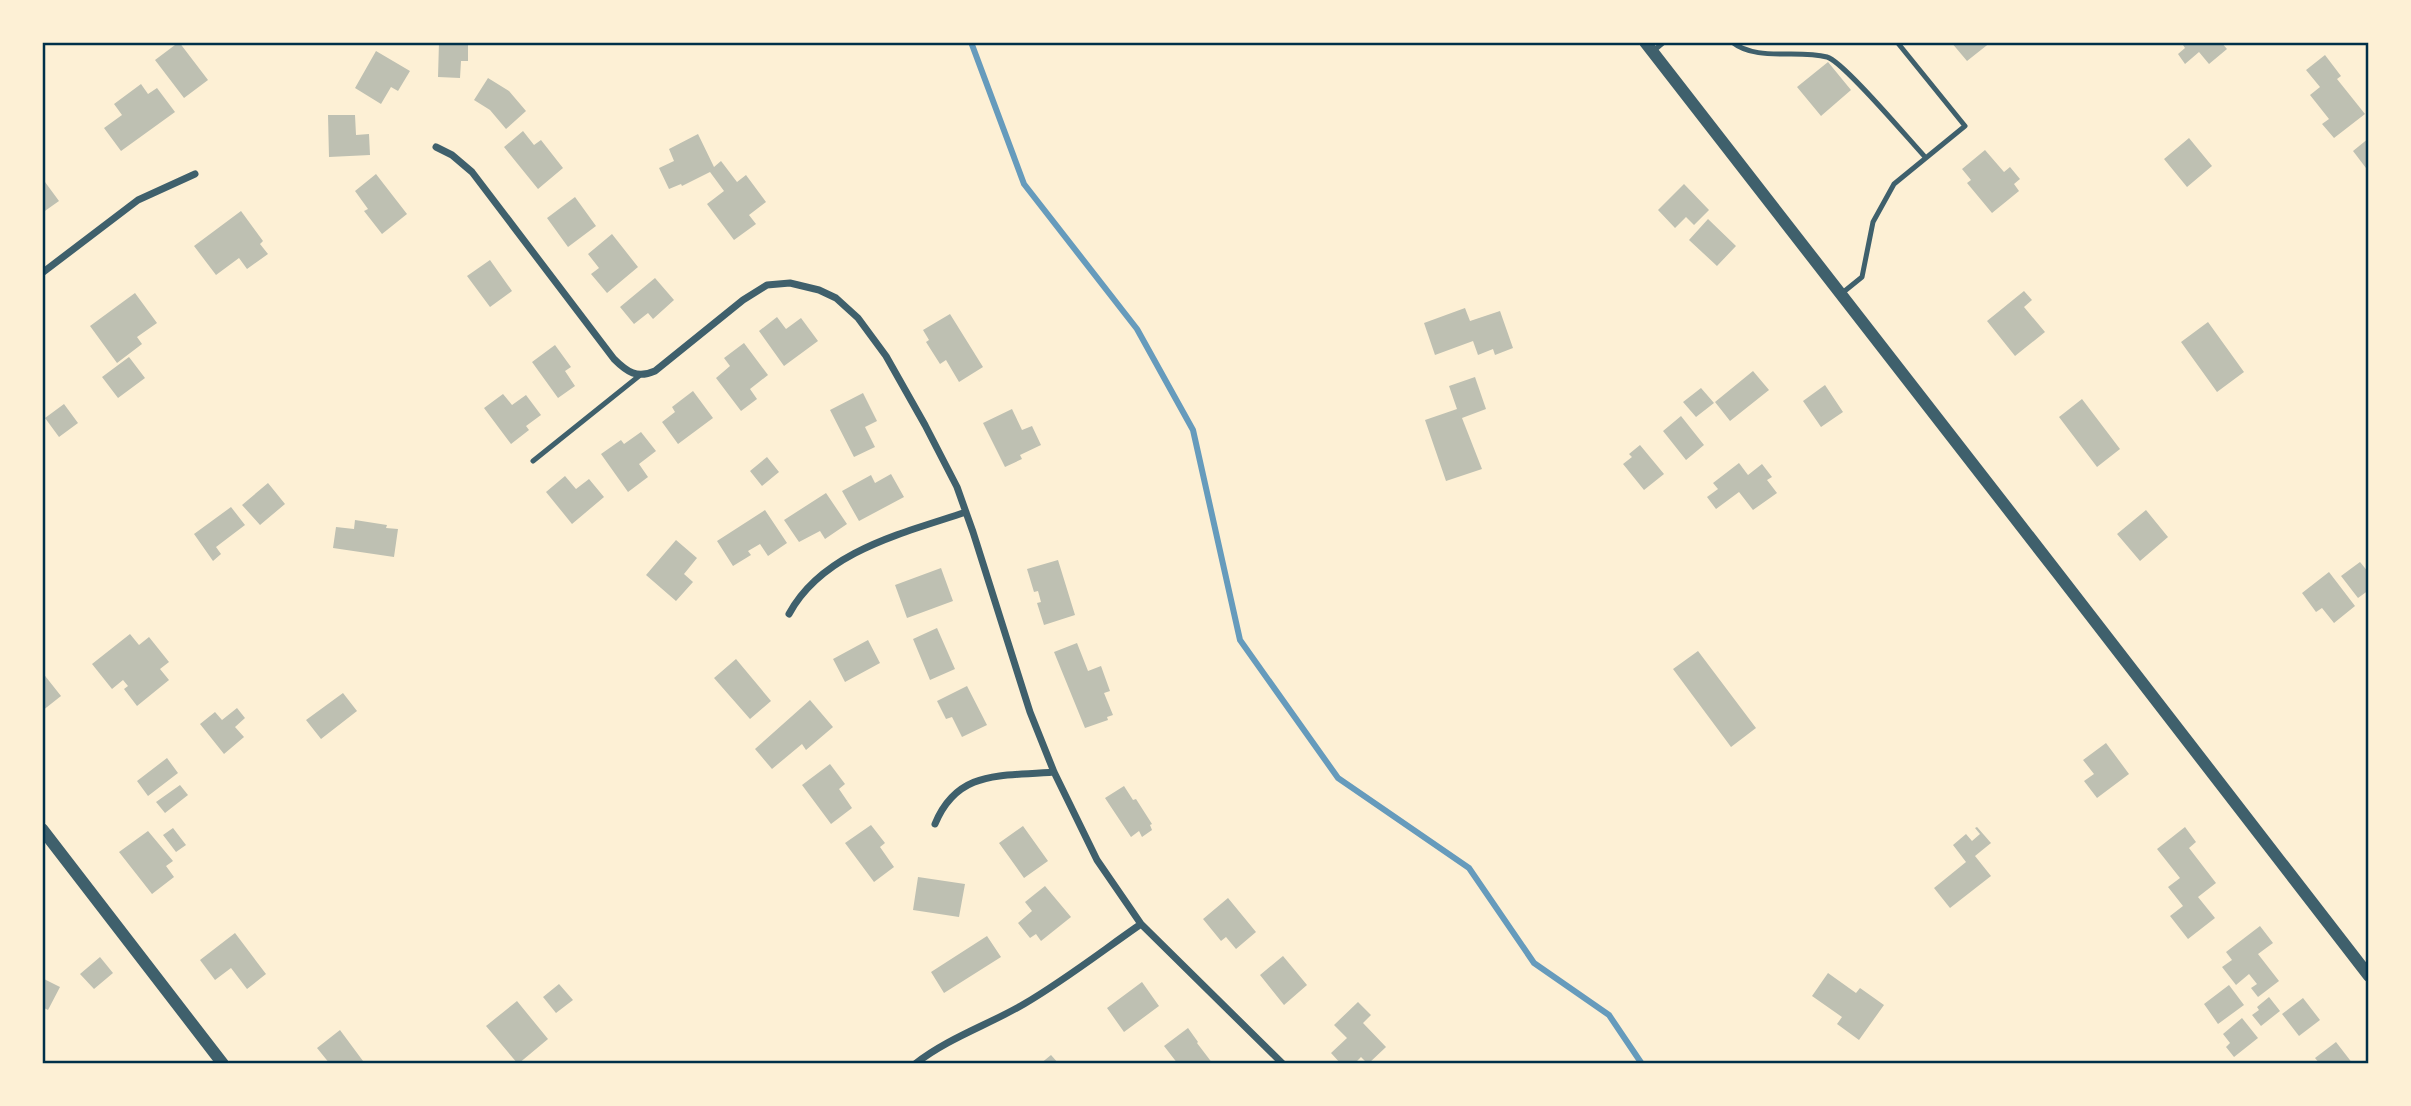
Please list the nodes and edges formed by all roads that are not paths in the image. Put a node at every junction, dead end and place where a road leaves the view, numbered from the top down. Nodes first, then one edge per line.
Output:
1 (1664, 42) edge
2 (1732, 42) edge
3 (1897, 42) edge
4 (1648, 47) edge
5 (436, 147) dead end
6 (1926, 158) junction
7 (195, 174) dead end
8 (42, 273) edge
9 (1840, 295) junction
10 (639, 376) junction
11 (533, 461) dead end
12 (966, 512) junction
13 (789, 614) dead end
14 (1054, 772) junction
15 (935, 824) dead end
16 (42, 829) edge
17 (1141, 924) junction
18 (2369, 976) edge
19 (223, 1064) edge
20 (915, 1064) edge
21 (1283, 1064) edge

1 - 4 lane
2 - 6 lane
3 - 6 lane
4 - 9 street
5 - 10 street
6 - 9 lane
7 - 8 street
9 - 18 street
10 - 11 lane
10 - 12 street
12 - 13 street
12 - 14 street
14 - 15 street
14 - 17 street
16 - 19 street
17 - 20 street
17 - 21 street

